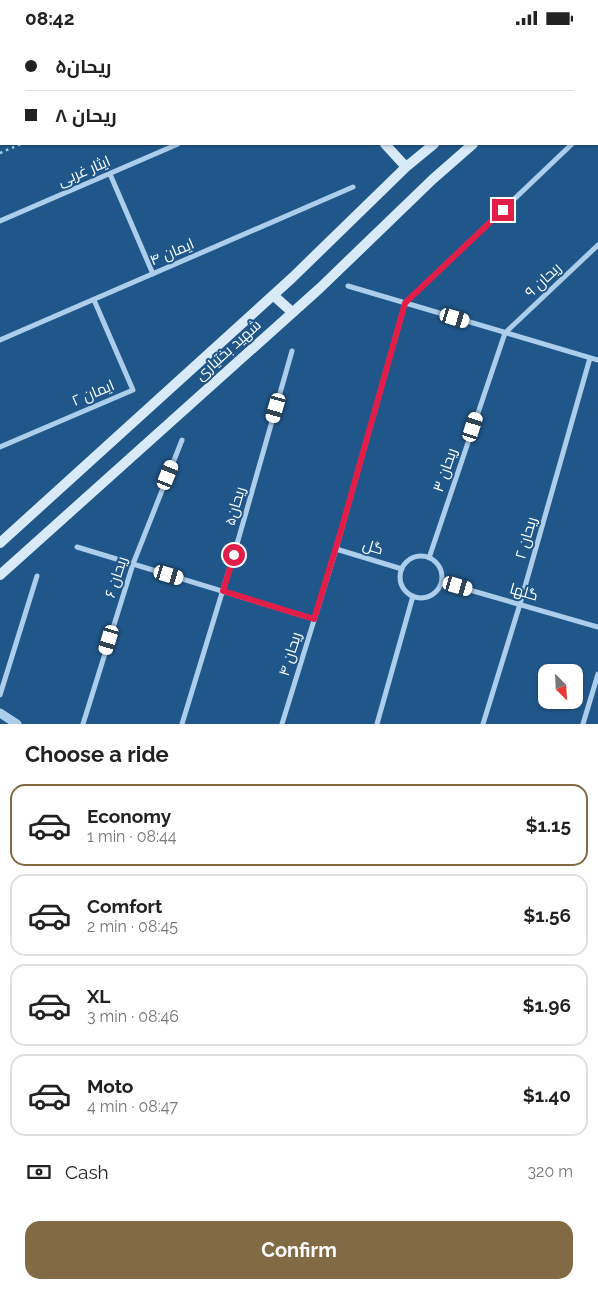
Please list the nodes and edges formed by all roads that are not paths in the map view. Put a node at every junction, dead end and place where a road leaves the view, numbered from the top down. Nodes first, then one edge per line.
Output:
1 (176, 145) edge
2 (386, 145) edge
3 (472, 145) edge
4 (571, 145) edge
5 (427, 146) edge
6 (406, 167) junction
7 (110, 173) junction
8 (353, 187) dead end
9 (0, 221) edge
10 (598, 245) edge
11 (153, 274) junction
12 (348, 286) dead end
13 (273, 295) junction
14 (94, 300) junction
15 (405, 303) junction
16 (292, 313) junction
17 (505, 333) junction
18 (0, 340) edge
19 (292, 351) dead end
20 (590, 358) junction
21 (598, 360) edge
22 (182, 440) dead end
23 (0, 447) edge
24 (0, 543) edge
25 (78, 547) dead end
26 (336, 549) junction
27 (429, 557) junction
28 (133, 564) junction
29 (402, 569) junction
30 (0, 575) edge
31 (37, 576) dead end
32 (442, 582) junction
33 (223, 591) junction
34 (413, 596) junction
35 (520, 604) junction
36 (314, 619) junction
37 (598, 627) edge
38 (598, 674) edge
39 (0, 695) edge
40 (0, 713) edge
41 (17, 724) edge
42 (83, 724) edge
43 (182, 724) edge
44 (282, 724) edge
45 (377, 724) edge
46 (484, 724) edge
47 (583, 724) edge

1 - 7 street, ایثار غربی
2 - 6 main road
3 - 16 main road, شهید بختیاری
4 - 15 street
5 - 6 main road, شهید بختیاری
6 - 13 main road, شهید بختیاری
7 - 9 street, ایثار غربی
7 - 11 street
8 - 11 street, ایمان ۴
10 - 17 street, ریحان ۹
11 - 14 street, ایمان ۴
12 - 15 street
13 - 16 main road
13 - 24 main road, شهید بختیاری
14 - 18 street, ایمان ۴
14 - 23 street, ایمان ۲
15 - 17 street
15 - 26 street, ریحان ۴
16 - 30 main road, شهید بختیاری
17 - 20 street
17 - 27 street, ریحان ۳
19 - 33 street, ریحان۵
20 - 21 street
20 - 35 street, ریحان ۲
22 - 28 street, ریحان ۶
25 - 28 street
26 - 29 street, گل
26 - 36 street, ریحان ۴
27 - 29 street
27 - 32 street
28 - 33 street
28 - 42 street, ریحان ۶
29 - 34 street
31 - 39 street
32 - 34 street
32 - 35 street, گلها
33 - 36 street
33 - 43 street, ریحان۵
34 - 45 street
35 - 37 street, گلها
35 - 46 street, ریحان ۲
36 - 44 street, ریحان ۴
38 - 47 street
40 - 41 street

